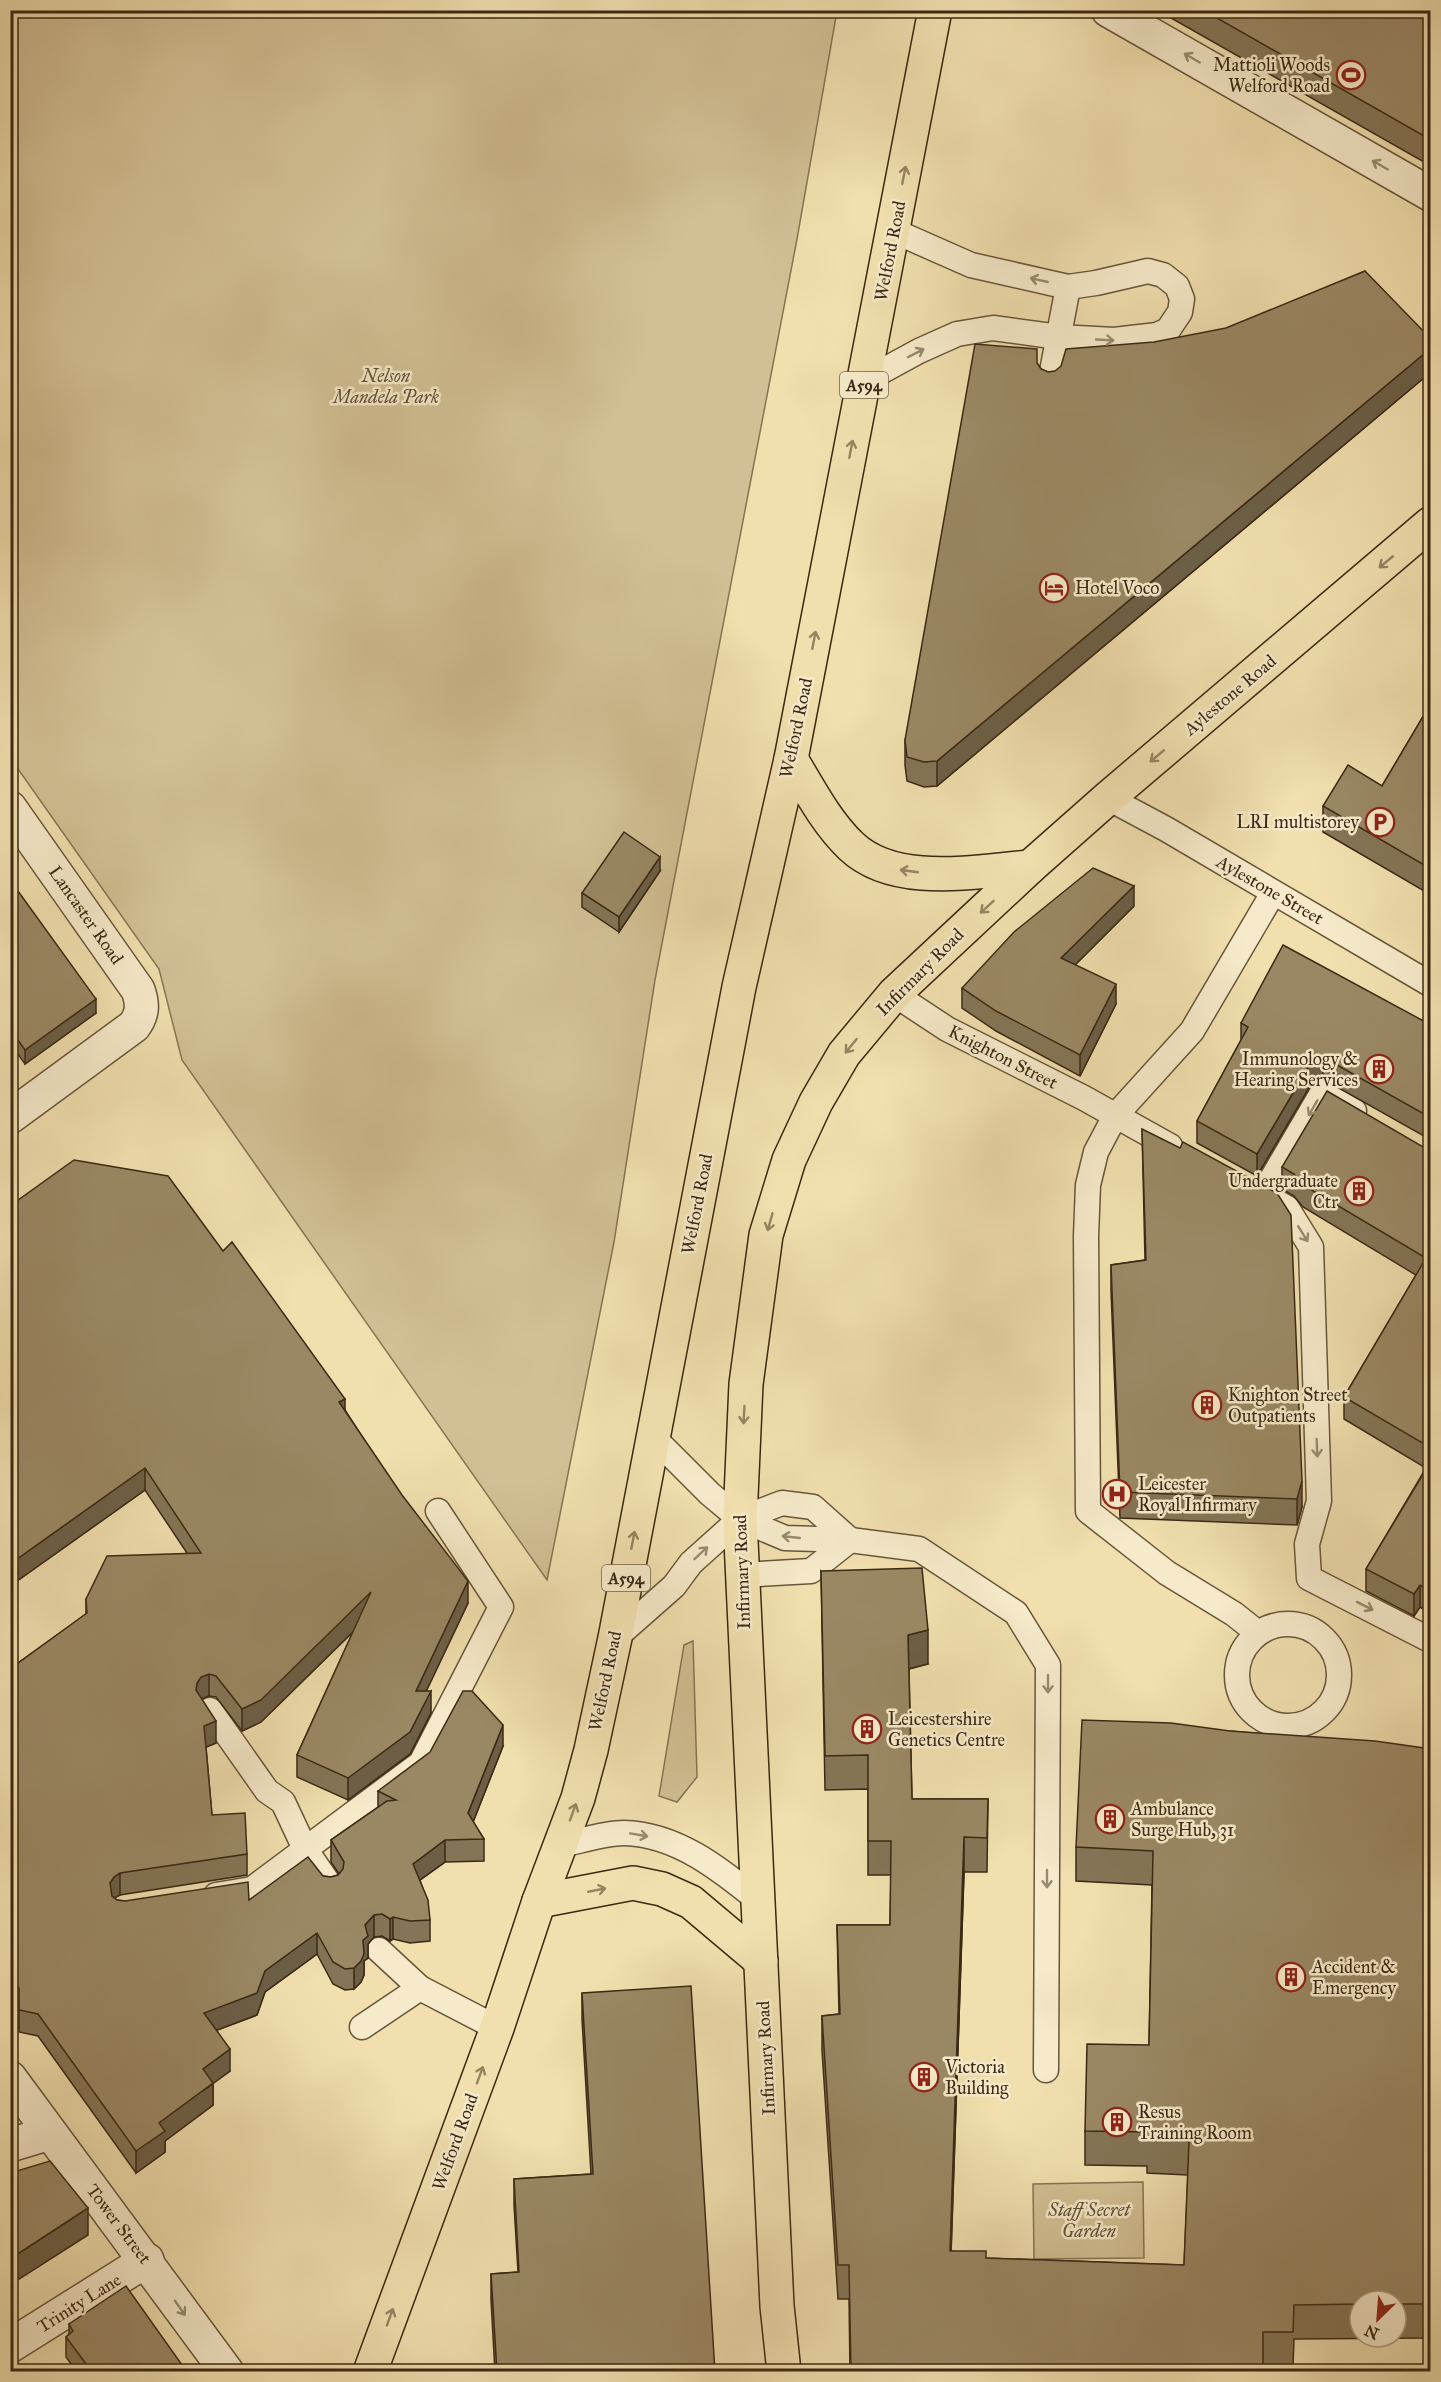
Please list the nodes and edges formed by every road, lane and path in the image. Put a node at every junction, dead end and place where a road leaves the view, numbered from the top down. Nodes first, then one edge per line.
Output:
1 (935, 10) edge
2 (1108, 10) edge
3 (1431, 194) edge
4 (894, 231) junction
5 (1068, 287) junction
6 (1059, 337) junction
7 (864, 381) junction
8 (1050, 382) edge
9 (1431, 524) edge
10 (791, 759) junction
11 (1108, 798) junction
12 (10, 808) edge
13 (1030, 867) junction
14 (1273, 893) junction
15 (1431, 984) edge
16 (894, 994) junction
17 (1115, 1116) junction
18 (10, 1117) edge
19 (1371, 1122) edge
20 (1189, 1155) edge
21 (1242, 1183) edge
22 (1263, 1194) junction
23 (653, 1437) junction
24 (438, 1511) dead end
25 (740, 1519) junction
26 (850, 1540) junction
27 (741, 1575) junction
28 (1258, 1633) junction
29 (615, 1638) junction
30 (1431, 1640) edge
31 (210, 1710) edge
32 (561, 1845) junction
33 (305, 1849) junction
34 (330, 1885) edge
35 (193, 1899) edge
36 (758, 1900) junction
37 (539, 1901) junction
38 (379, 1950) dead end
39 (762, 1961) junction
40 (420, 1988) junction
41 (362, 2027) dead end
42 (497, 2028) junction
43 (1046, 2070) dead end
44 (10, 2078) edge
45 (50, 2133) junction
46 (10, 2145) edge
47 (147, 2260) junction
48 (10, 2346) edge
49 (227, 2372) edge
50 (370, 2372) edge
51 (784, 2372) edge

4 -> 1 main road, Welford Road / A594
3 -> 2 street
5 -> 4 lane
4 - 7 main road, Welford Road / A594
5 - 6 lane
6 -> 5 lane
7 -> 6 lane
6 - 8 lane
10 -> 7 main road, Welford Road / A594
9 -> 11 main road, Aylestone Road
13 -> 10 main road
10 - 23 main road, Welford Road / A594
11 - 13 main road, Aylestone Road
11 - 14 lane, Aylestone Street
12 - 18 street, Lancaster Road
13 -> 16 main road, Infirmary Road
14 - 15 lane, Aylestone Street
14 - 17 lane
16 - 17 lane, Knighton Street
16 -> 25 main road, Infirmary Road
17 - 20 lane, Knighton Street
17 - 28 lane
19 -> 22 lane
21 - 22 lane
22 -> 30 lane
23 - 25 lane
29 -> 23 main road, Welford Road / A594
24 - 33 lane
26 -> 25 lane
25 - 26 lane
25 - 27 main road, Infirmary Road
29 -> 25 lane
26 - 27 lane
26 -> 43 lane
27 - 36 main road, Infirmary Road
28 - 28 lane
32 -> 29 main road, Welford Road / A594
31 - 33 lane
32 -> 36 lane
32 - 37 main road, Welford Road / A594
33 - 34 lane
33 - 35 lane
36 - 39 main road, Infirmary Road
37 -> 39 main road
37 - 42 main road, Welford Road / A594
38 - 40 lane
39 - 51 main road, Infirmary Road
40 - 41 lane
40 - 42 lane
50 -> 42 main road, Welford Road / A594
44 - 45 street, Tower Street
45 - 46 street
45 - 47 street, Tower Street
47 - 48 street, Trinity Lane
47 -> 49 street, Tower Street

